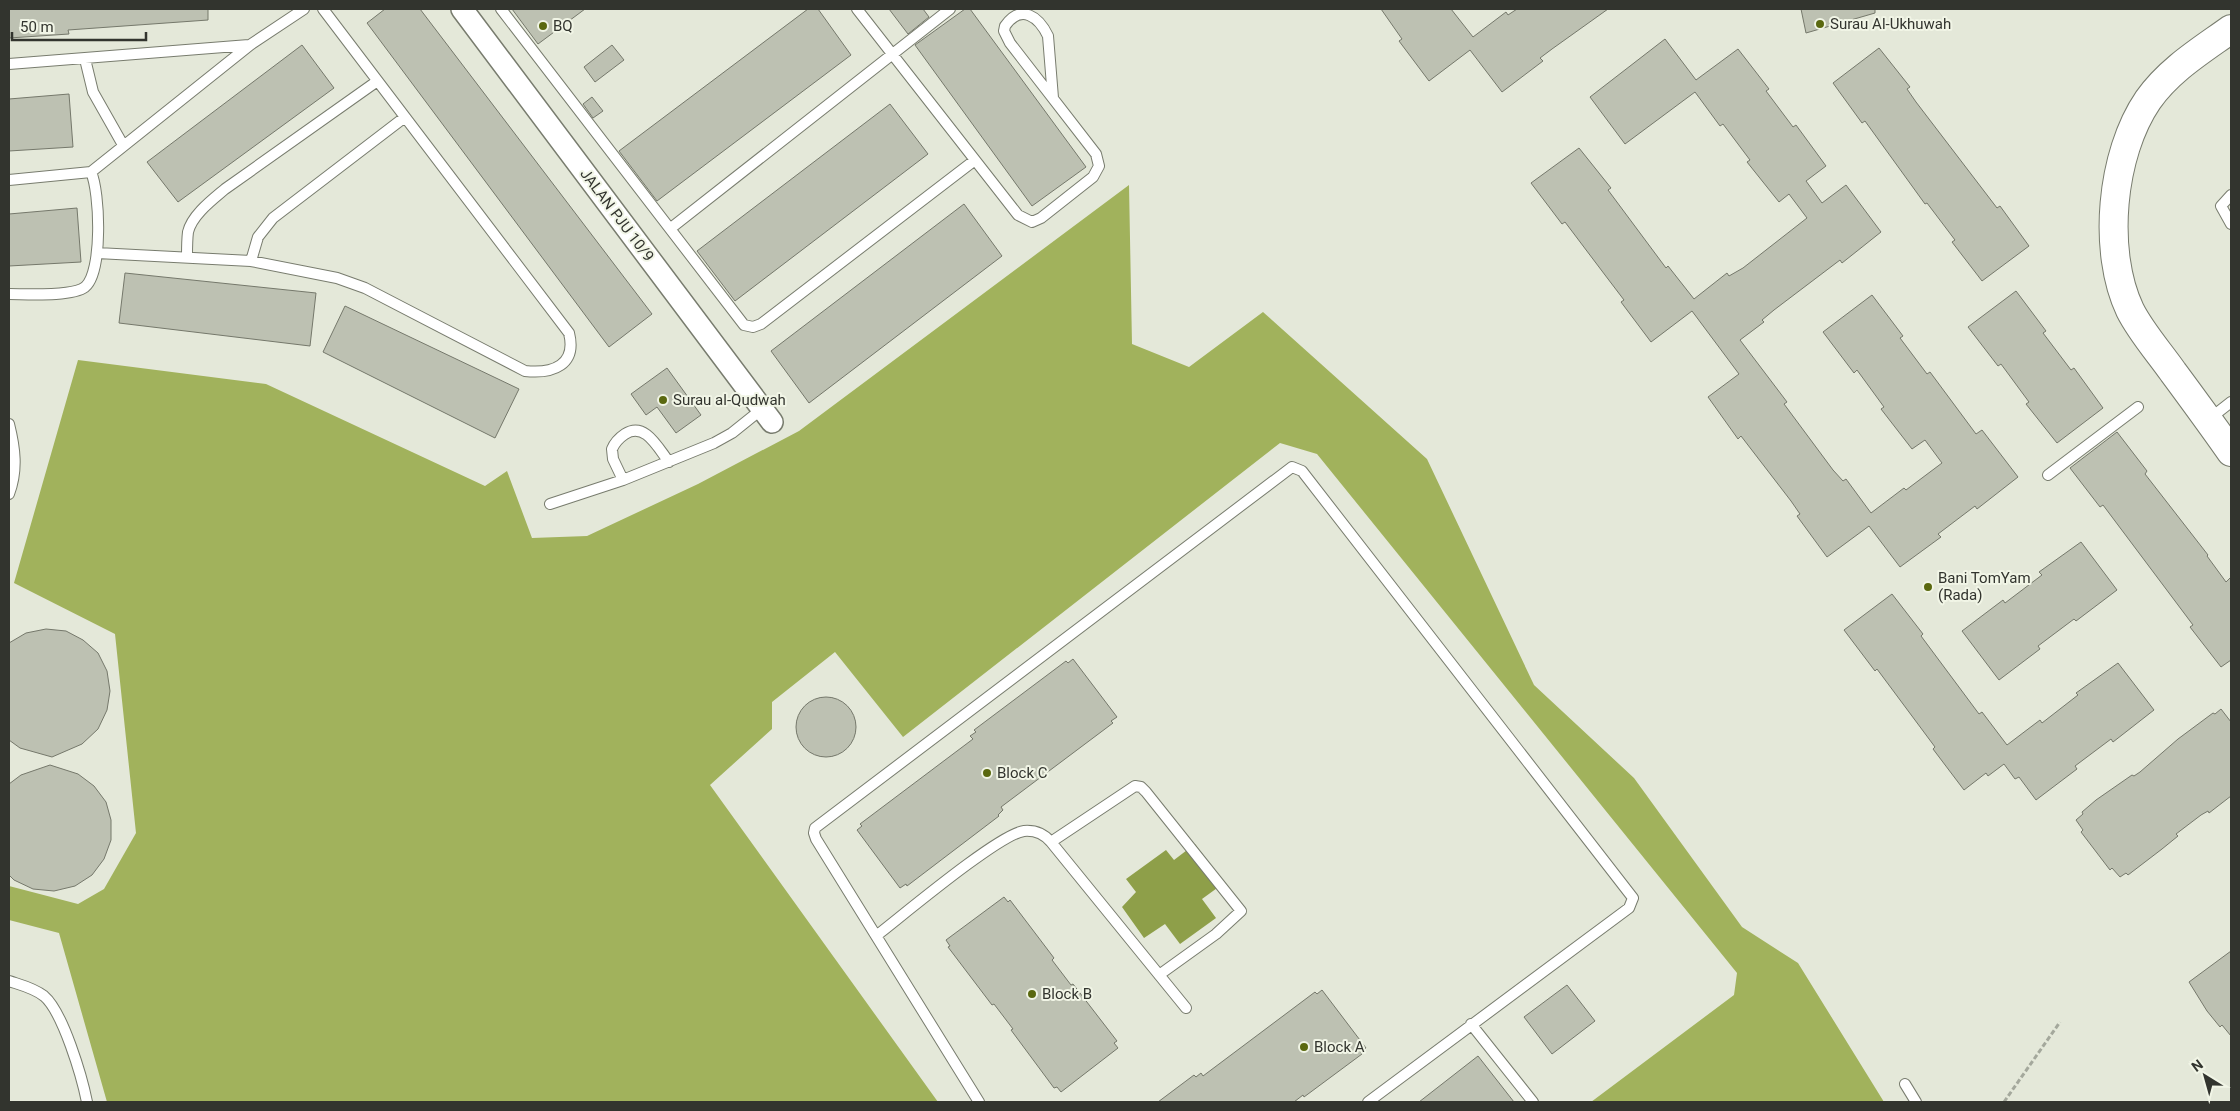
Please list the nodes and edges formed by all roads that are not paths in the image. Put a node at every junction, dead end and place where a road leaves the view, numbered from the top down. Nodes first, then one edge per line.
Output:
1 (304, 9) edge
2 (323, 9) edge
3 (462, 9) edge
4 (501, 9) edge
5 (857, 9) edge
6 (950, 9) edge
7 (2231, 29) edge
8 (250, 45) junction
9 (893, 55) junction
10 (85, 59) junction
11 (9, 64) edge
12 (376, 82) junction
13 (1053, 98) junction
14 (405, 117) junction
15 (123, 145) junction
16 (975, 160) junction
17 (91, 172) junction
18 (9, 180) edge
19 (2231, 195) edge
20 (2231, 224) edge
21 (671, 228) junction
22 (97, 253) junction
23 (187, 257) junction
24 (251, 261) junction
25 (9, 294) edge
26 (2231, 402) edge
27 (2138, 407) dead end
28 (767, 416) joint
29 (2208, 420) junction
30 (9, 424) edge
31 (2231, 452) edge
32 (669, 462) junction
33 (2048, 475) dead end
34 (623, 480) junction
35 (9, 494) edge
36 (550, 504) dead end
37 (1051, 842) junction
38 (876, 936) junction
39 (1159, 975) junction
40 (9, 981) edge
41 (1186, 1008) dead end
42 (1471, 1024) junction
43 (1905, 1084) dead end
44 (87, 1102) edge
45 (979, 1102) edge
46 (1368, 1102) edge
47 (1533, 1102) edge
48 (1916, 1102) edge

1 - 8 lane
2 - 12 lane
3 - 28 street, JALAN PJU 10/9
4 - 21 lane
5 - 9 lane
6 - 9 lane
7 - 29 street
8 - 10 lane
8 - 15 lane
9 - 16 lane
9 - 21 lane
10 - 11 lane
10 - 15 lane
12 - 14 lane
12 - 23 lane
13 - 13 lane
13 - 16 lane
14 - 24 lane
14 - 24 lane
15 - 17 lane
16 - 21 lane
17 - 18 lane
17 - 22 lane
19 - 20 lane
22 - 23 lane
22 - 25 lane
23 - 24 lane
26 - 29 lane
27 - 33 lane
28 - 32 lane
29 - 31 street
30 - 35 lane
32 - 34 lane
32 - 34 lane
34 - 36 lane
37 - 38 lane
37 - 39 lane
37 - 39 lane
38 - 42 lane
38 - 45 lane
39 - 41 lane
40 - 44 lane
42 - 46 lane
42 - 47 lane
43 - 48 lane

